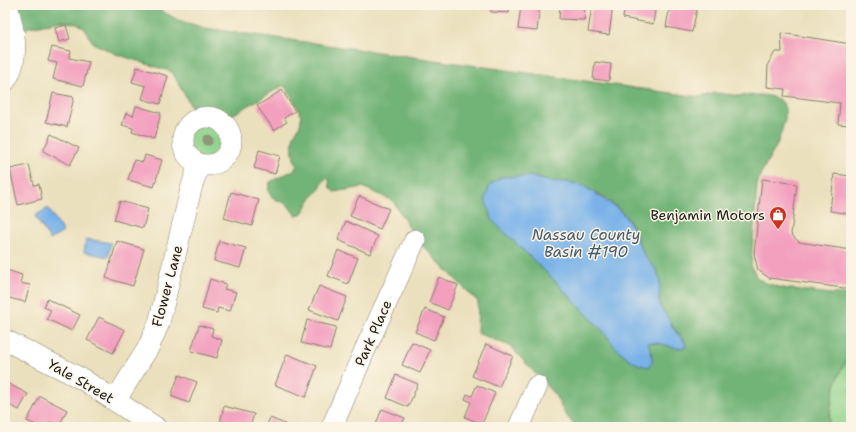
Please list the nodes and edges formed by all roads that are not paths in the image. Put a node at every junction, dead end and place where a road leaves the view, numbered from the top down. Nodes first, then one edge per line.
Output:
1 (7, 5) edge
2 (5, 81) edge
3 (199, 164) dead end
4 (415, 240) dead end
5 (5, 340) edge
6 (537, 386) dead end
7 (115, 401) junction
8 (155, 427) edge
9 (332, 427) edge
10 (519, 427) edge

1 - 2 street
3 - 7 street, Flower Lane
4 - 9 street, Park Place
5 - 7 street, Yale Street
6 - 10 street
7 - 8 street, Yale Street

